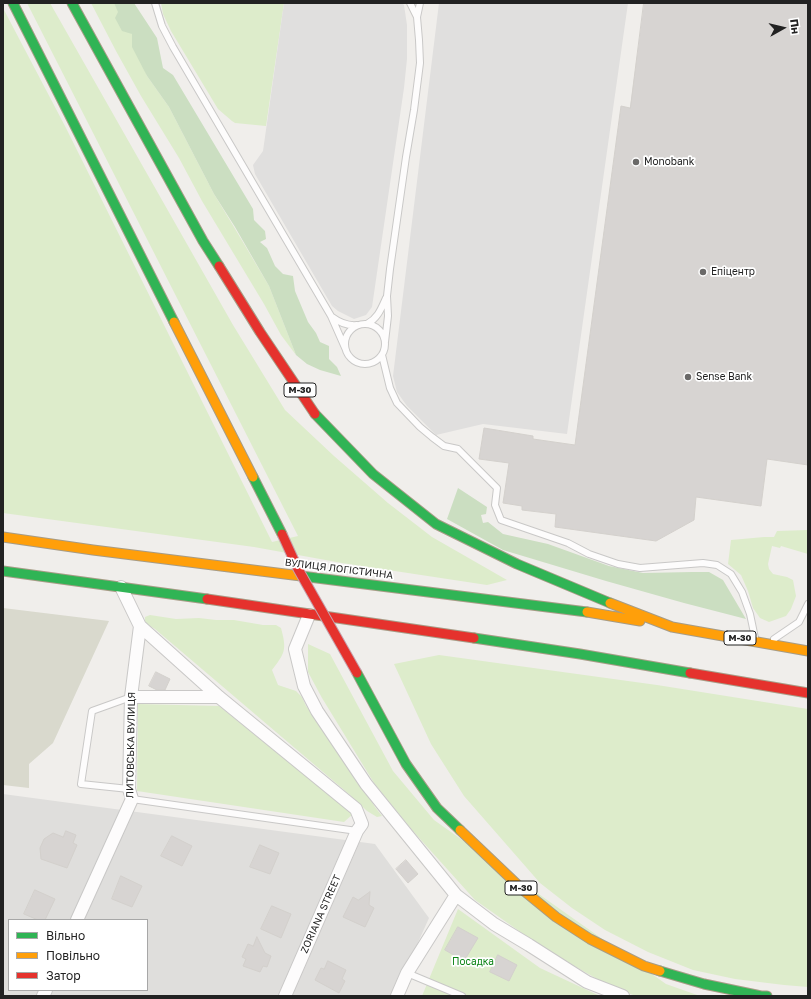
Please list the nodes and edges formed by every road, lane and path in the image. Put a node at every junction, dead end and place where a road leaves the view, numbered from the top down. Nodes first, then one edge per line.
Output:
1 (14, 3) edge
2 (72, 3) edge
3 (155, 3) edge
4 (410, 3) edge
5 (420, 3) edge
6 (417, 17) junction
7 (387, 296) junction
8 (331, 316) junction
9 (364, 324) junction
10 (385, 342) junction
11 (346, 350) junction
12 (382, 355) junction
13 (3, 537) edge
14 (3, 571) edge
15 (121, 587) junction
16 (808, 604) edge
17 (309, 615) junction
18 (140, 626) junction
19 (672, 626) junction
20 (756, 641) junction
21 (768, 643) junction
22 (808, 651) edge
23 (808, 693) edge
24 (131, 697) junction
25 (219, 698) junction
26 (130, 794) junction
27 (357, 831) junction
28 (456, 895) junction
29 (77, 919) edge
30 (407, 973) junction
31 (285, 996) edge
32 (397, 996) edge
33 (462, 996) edge
34 (623, 996) edge
35 (766, 996) edge

1 - 35 main road, М-30, bridge
2 - 19 main road, М-30
3 - 8 lane
4 - 6 lane
5 - 6 lane
6 - 7 lane
7 - 9 lane
7 - 10 lane
8 - 9 lane
8 - 11 lane
9 - 10 lane
9 - 11 lane
10 - 12 lane
11 - 12 lane
12 - 20 lane
13 - 19 main road, ВУЛИЦЯ ЛОГІСТИЧНА
14 - 15 main road
15 - 17 main road
15 - 18 street
16 - 21 lane
17 - 23 main road
17 - 28 street
18 - 24 street, ЛИТОВСЬКА ВУЛИЦЯ
18 - 25 street
19 - 20 main road, М-30
20 - 21 main road, М-30
21 - 22 main road, М-30
24 - 25 street
24 - 26 street, ЛИТОВСЬКА ВУЛИЦЯ
24 - 26 lane
25 - 27 street
26 - 27 lane
26 - 29 street, ЛИТОВСЬКА ВУЛИЦЯ
27 - 31 street, ZORIANA STREET
28 - 30 street
28 - 34 street
30 - 32 street
30 - 33 lane

